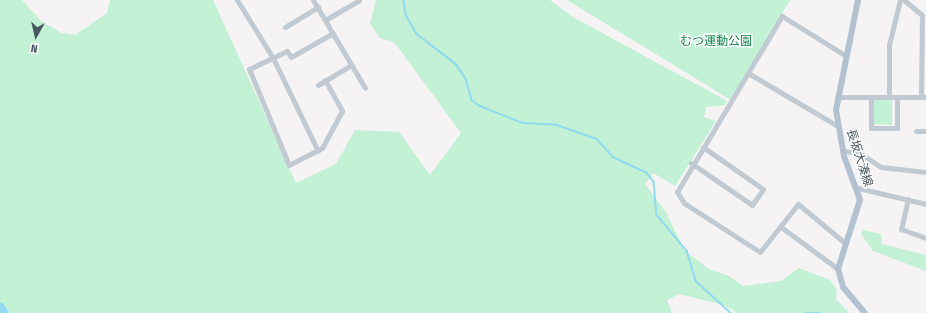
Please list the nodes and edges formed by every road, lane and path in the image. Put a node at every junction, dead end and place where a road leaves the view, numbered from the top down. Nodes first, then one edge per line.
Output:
1 (237, 0) edge
2 (313, 0) edge
3 (359, 0) edge
4 (858, 0) edge
5 (900, 0) edge
6 (904, 0) edge
7 (318, 7) junction
8 (326, 20) junction
9 (284, 26) dead end
10 (924, 32) edge
11 (333, 33) junction
12 (846, 56) junction
13 (273, 58) junction
14 (351, 66) junction
15 (748, 73) junction
16 (325, 80) junction
17 (318, 85) dead end
18 (365, 88) dead end
19 (837, 97) junction
20 (871, 97) junction
21 (889, 97) junction
22 (897, 97) junction
23 (924, 97) edge
24 (836, 125) junction
25 (916, 131) dead end
26 (926, 131) edge
27 (703, 147) junction
28 (318, 151) junction
29 (843, 151) junction
30 (691, 163) junction
31 (926, 172) edge
32 (858, 188) junction
33 (908, 199) junction
34 (926, 204) edge
35 (781, 226) junction
36 (926, 238) edge
37 (845, 243) junction
38 (838, 269) junction
39 (865, 313) edge

1 - 13 street
2 - 7 street
3 - 8 street
4 - 12 main road, 長坂大湊線
5 - 21 street
6 - 10 street
7 - 8 street
7 - 9 street
8 - 11 street
10 - 23 street
11 - 13 street
11 - 14 street
12 - 15 street
12 - 19 main road, 長坂大湊線
13 - 28 street
13 - 28 street
14 - 16 street
14 - 18 street
15 - 24 street
15 - 27 street
16 - 17 street
16 - 28 street
19 - 20 street
19 - 24 main road, 長坂大湊線
20 - 21 street
20 - 22 street
21 - 22 street
22 - 23 street
24 - 29 main road, 長坂大湊線
25 - 26 street
27 - 30 street
27 - 30 street
29 - 31 street
29 - 32 main road, 長坂大湊線
30 - 35 street
32 - 33 street
32 - 37 main road, 長坂大湊線
33 - 34 street
33 - 36 street
35 - 37 street
35 - 38 street
37 - 38 main road, 長坂大湊線
38 - 39 main road

